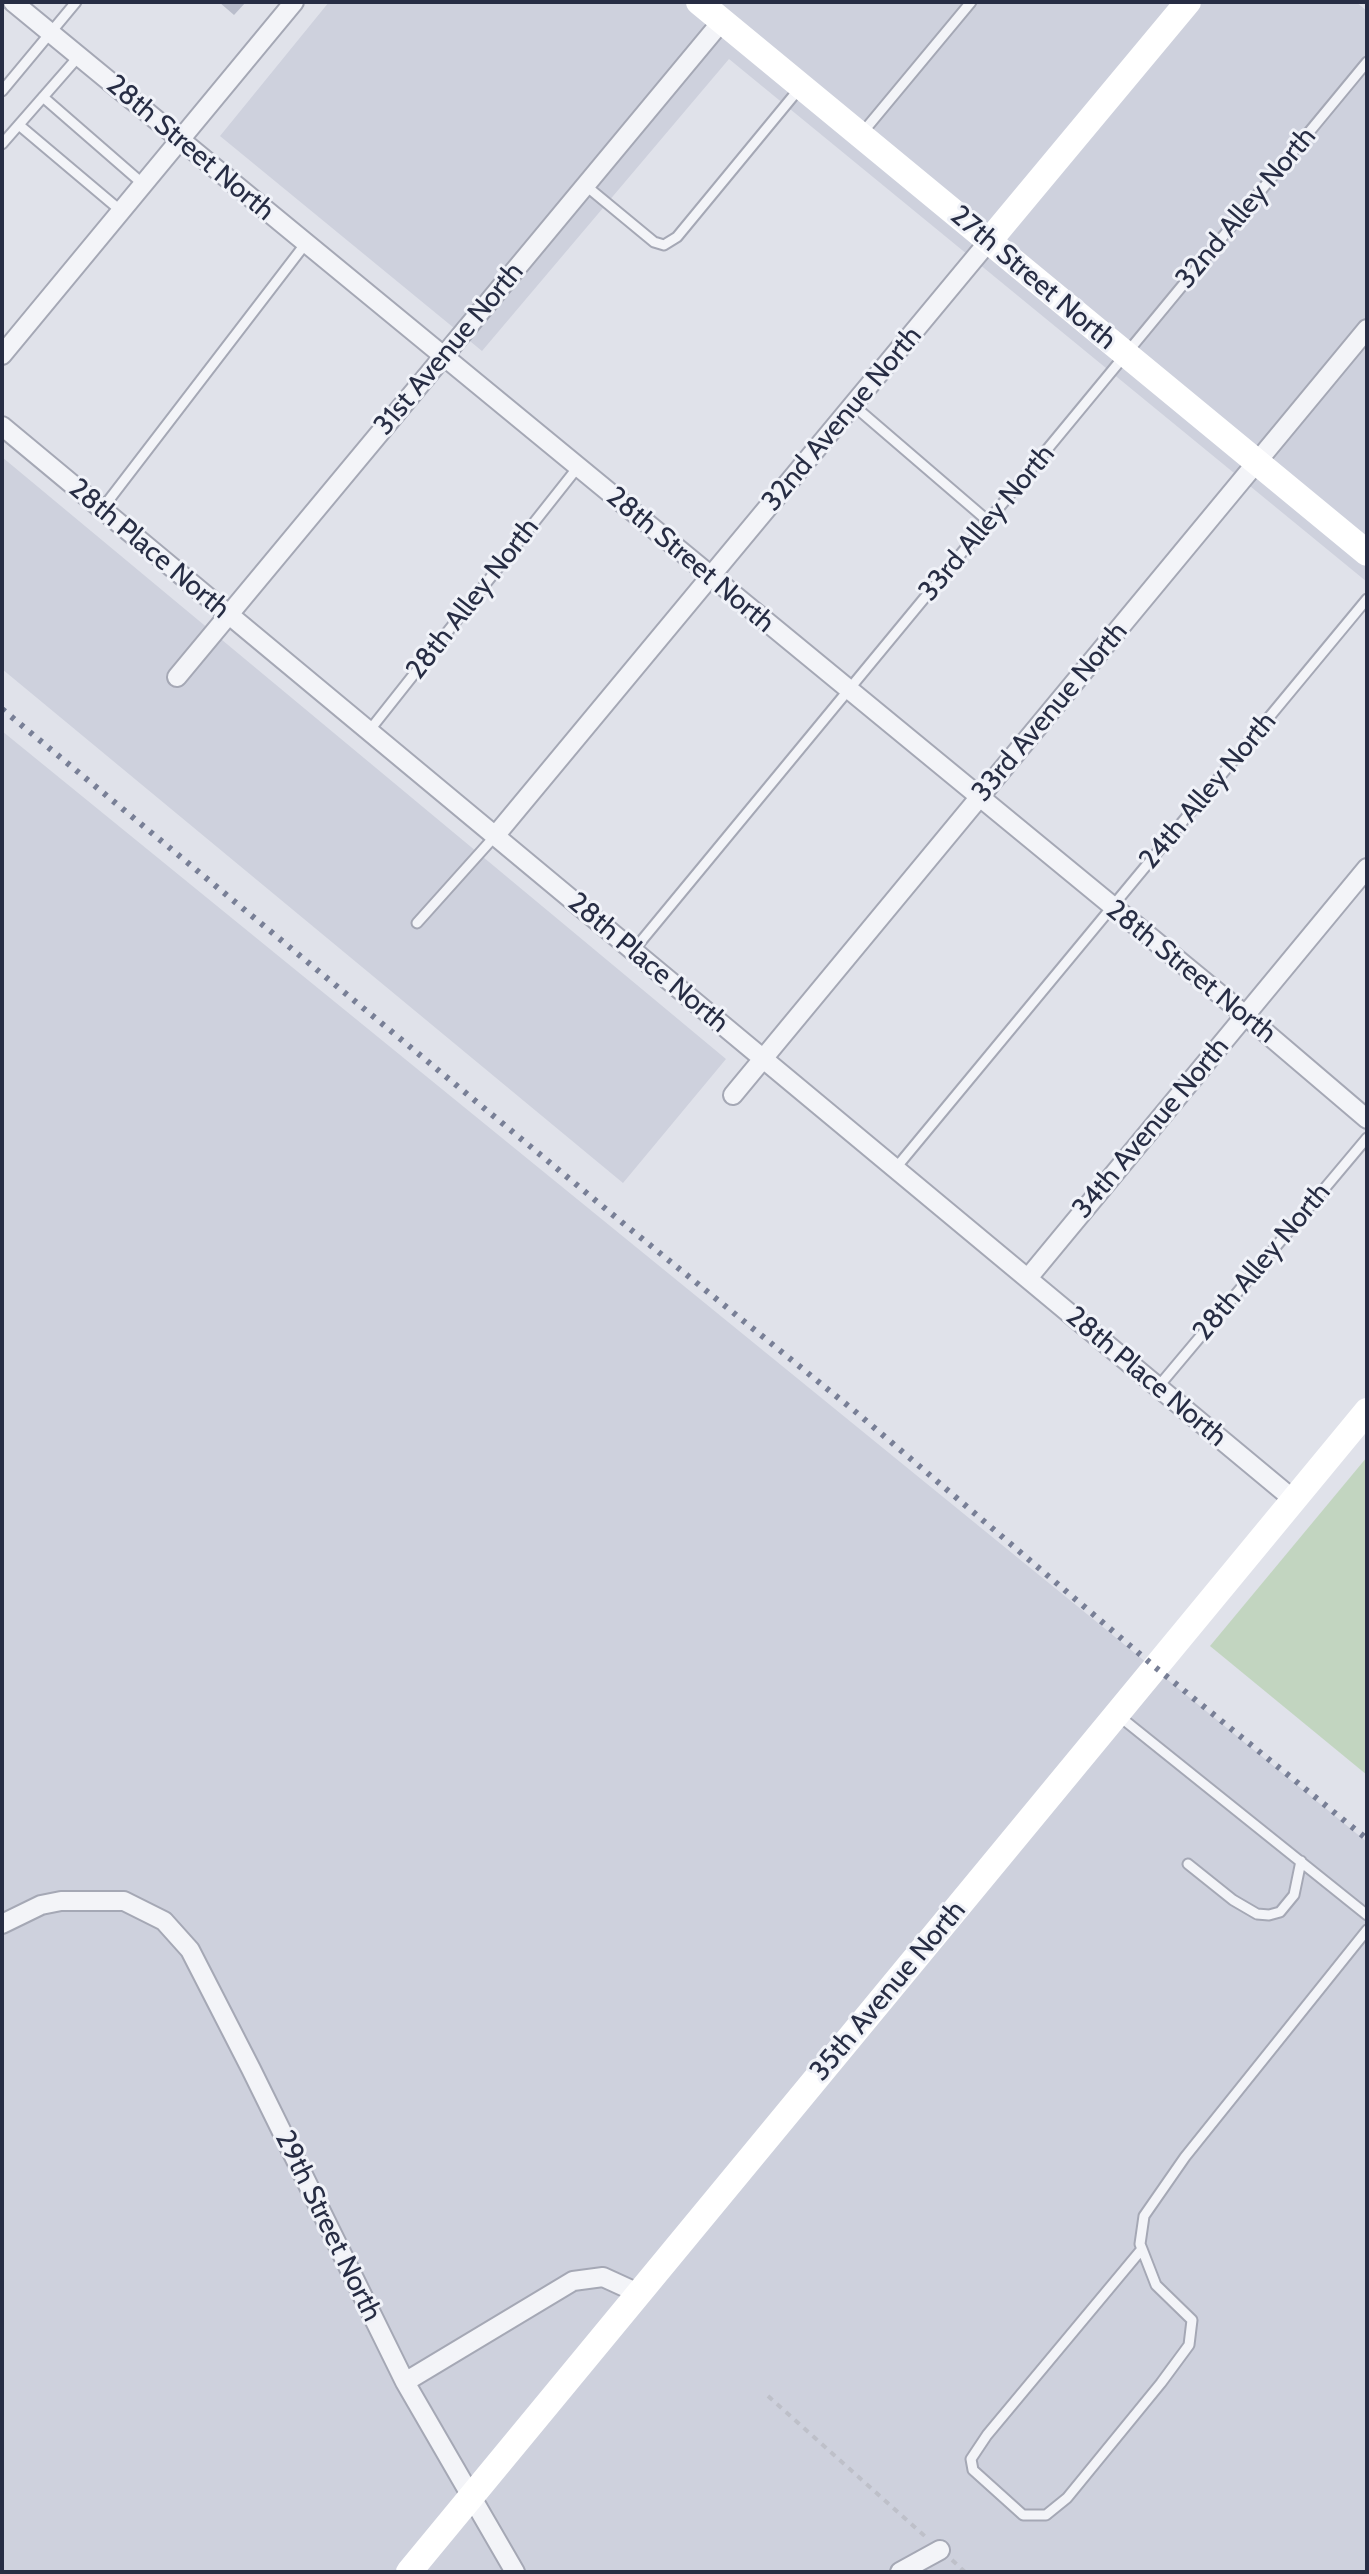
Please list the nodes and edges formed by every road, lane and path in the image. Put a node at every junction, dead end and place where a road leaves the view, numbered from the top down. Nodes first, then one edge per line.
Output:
1 (13, 2) edge
2 (76, 2) edge
3 (294, 2) edge
4 (699, 2) edge
5 (971, 2) edge
6 (1188, 2) edge
7 (722, 21) junction
8 (51, 33) junction
9 (79, 56) junction
10 (1367, 62) edge
11 (801, 86) junction
12 (2, 91) edge
13 (43, 97) junction
14 (19, 125) junction
15 (860, 135) junction
16 (180, 140) junction
17 (2, 144) edge
18 (143, 184) junction
19 (585, 185) junction
20 (121, 211) junction
21 (989, 241) junction
22 (306, 243) junction
23 (1364, 339) edge
24 (1126, 354) junction
25 (2, 355) edge
26 (443, 356) junction
27 (853, 405) junction
28 (2, 426) edge
29 (1257, 462) junction
30 (578, 467) junction
31 (102, 509) junction
32 (988, 521) junction
33 (1367, 553) edge
34 (710, 577) junction
35 (1367, 599) edge
36 (229, 615) junction
37 (177, 677) dead end
38 (848, 691) junction
39 (368, 731) junction
40 (979, 798) junction
41 (495, 836) junction
42 (1367, 868) edge
43 (1112, 907) junction
44 (417, 923) dead end
45 (633, 951) junction
46 (1245, 1015) junction
47 (763, 1059) junction
48 (733, 1095) dead end
49 (1367, 1119) edge
50 (1367, 1138) edge
51 (895, 1169) junction
52 (1028, 1278) junction
53 (1158, 1387) junction
54 (1367, 1411) edge
55 (1294, 1500) junction
56 (1117, 1714) junction
57 (1301, 1861) junction
58 (1188, 1864) dead end
59 (1367, 1915) edge
60 (2, 1924) edge
61 (1367, 1930) edge
62 (1142, 2249) junction
63 (638, 2293) junction
64 (405, 2382) junction
65 (768, 2396) dead end
66 (472, 2494) junction
67 (940, 2550) junction
68 (409, 2572) edge
69 (515, 2572) edge
70 (900, 2572) edge
71 (965, 2572) edge

1 - 8 street, 28th Street North
2 - 8 lane
3 - 16 street
4 - 7 street, 27th Street North
5 - 15 lane
6 - 21 street, 32nd Avenue North
7 - 11 street, 27th Street North
7 - 19 street, 31st Avenue North
8 - 9 street, 28th Street North
8 - 12 lane
9 - 13 lane
9 - 16 street, 28th Street North
10 - 24 lane, 32nd Alley North
11 - 15 street, 27th Street North
11 - 19 lane
13 - 14 lane
13 - 18 lane
14 - 17 lane
14 - 20 lane
15 - 21 street, 27th Street North
16 - 18 street
16 - 22 street, 28th Street North
18 - 20 street
19 - 26 street, 31st Avenue North
20 - 25 street
21 - 24 street, 27th Street North
21 - 27 street, 32nd Avenue North
22 - 26 street, 28th Street North
22 - 31 lane
23 - 29 street, 33rd Avenue North
24 - 29 street, 27th Street North
24 - 32 lane, 33rd Alley North
26 - 30 street, 28th Street North
26 - 36 street, 31st Avenue North
27 - 32 lane
27 - 34 street, 32nd Avenue North
28 - 31 street, 28th Place North
29 - 33 street, 27th Street North
29 - 40 street, 33rd Avenue North
30 - 34 street, 28th Street North
30 - 39 lane, 28th Alley North
31 - 36 street, 28th Place North
32 - 38 lane, 33rd Alley North
34 - 38 street, 28th Street North
34 - 41 street, 32nd Avenue North
35 - 43 lane, 24th Alley North
36 - 37 street, 31st Avenue North
36 - 39 street, 28th Place North
38 - 40 street, 28th Street North
38 - 45 lane
39 - 41 street, 28th Place North
40 - 43 street, 28th Street North
40 - 47 street, 33rd Avenue North
41 - 44 lane
41 - 45 street, 28th Place North
42 - 46 street, 34th Avenue North
43 - 46 street, 28th Street North
43 - 51 lane, 24th Alley North
45 - 47 street, 28th Place North
46 - 49 street, 28th Street North
46 - 52 street, 34th Avenue North
47 - 48 street, 33rd Avenue North
47 - 51 street, 28th Place North
50 - 53 lane, 28th Alley North
51 - 52 street, 28th Place North
52 - 53 street, 28th Place North
53 - 55 street, 28th Place North
54 - 55 street, 35th Avenue North
55 - 56 street, 35th Avenue North
56 - 57 lane
56 - 63 street, 35th Avenue North
57 - 58 lane
57 - 59 lane
60 - 64 street, 29th Street North
61 - 62 lane
62 - 62 lane
63 - 64 street
63 - 66 street, 35th Avenue North
64 - 66 street, 29th Street North
65 - 67 path
66 - 68 street, 35th Avenue North
66 - 69 street, 29th Street North
67 - 70 street
67 - 71 path

